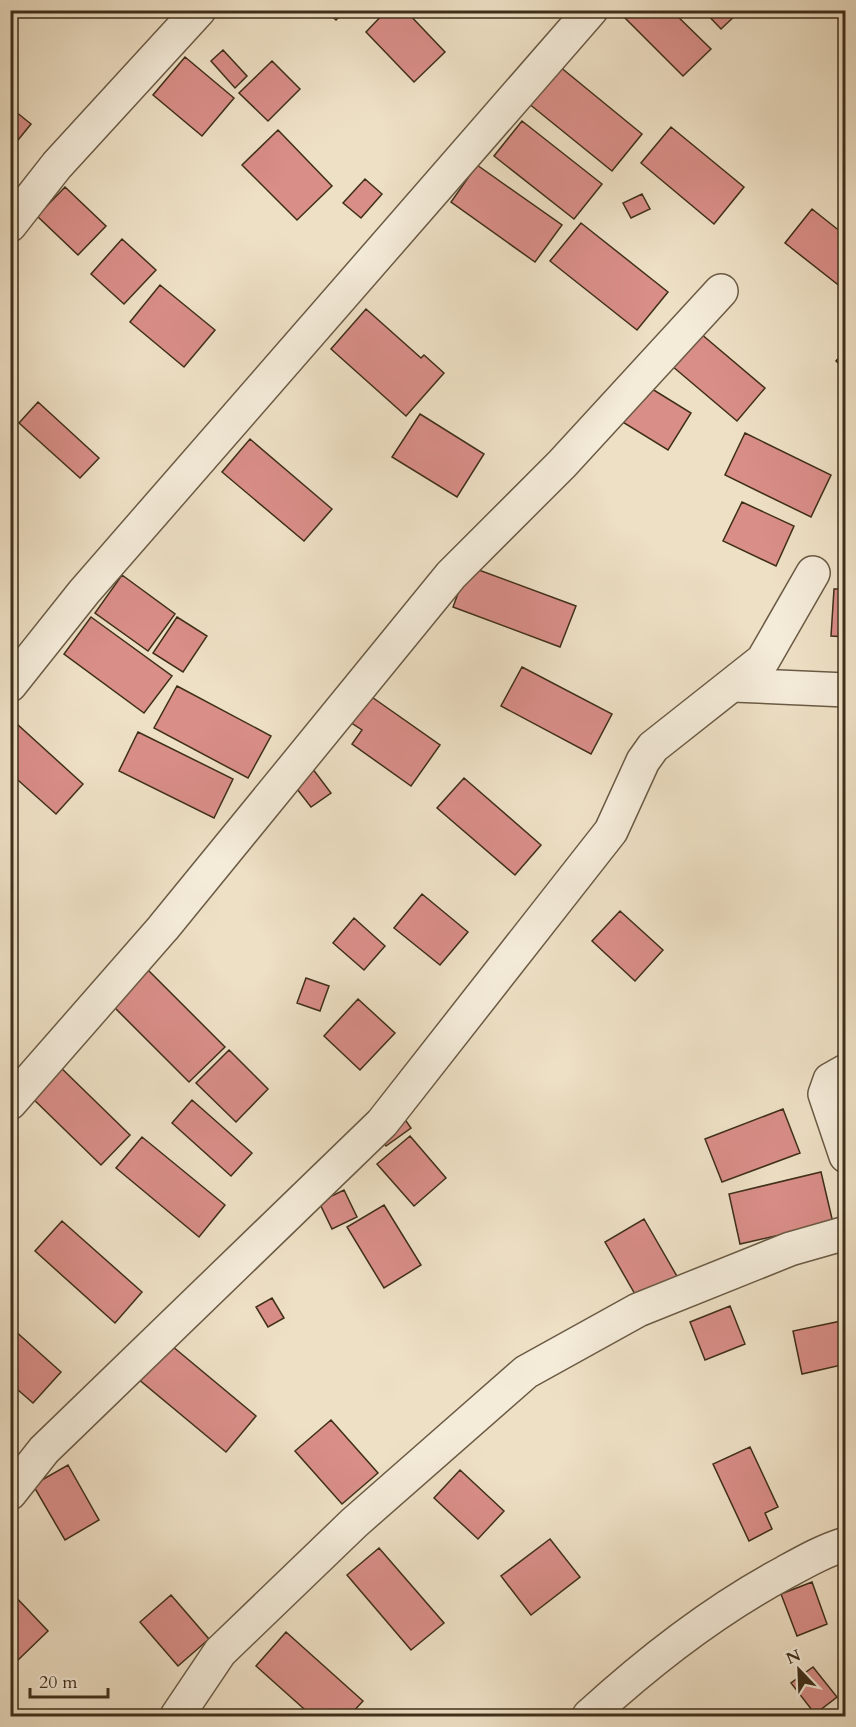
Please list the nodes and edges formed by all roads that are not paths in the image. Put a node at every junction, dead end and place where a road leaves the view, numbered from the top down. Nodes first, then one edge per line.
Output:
1 (199, 10) edge
2 (591, 10) edge
3 (10, 225) edge
4 (721, 291) dead end
5 (813, 573) dead end
6 (10, 685) edge
7 (734, 685) junction
8 (846, 690) edge
9 (838, 1076) edge
10 (10, 1103) edge
11 (846, 1156) edge
12 (846, 1233) edge
13 (10, 1493) edge
14 (846, 1544) edge
15 (177, 1716) edge
16 (589, 1716) edge

1 - 3 street
2 - 6 street
4 - 10 street
5 - 7 street
7 - 8 street
7 - 13 street
9 - 11 street
12 - 15 street
14 - 16 street

